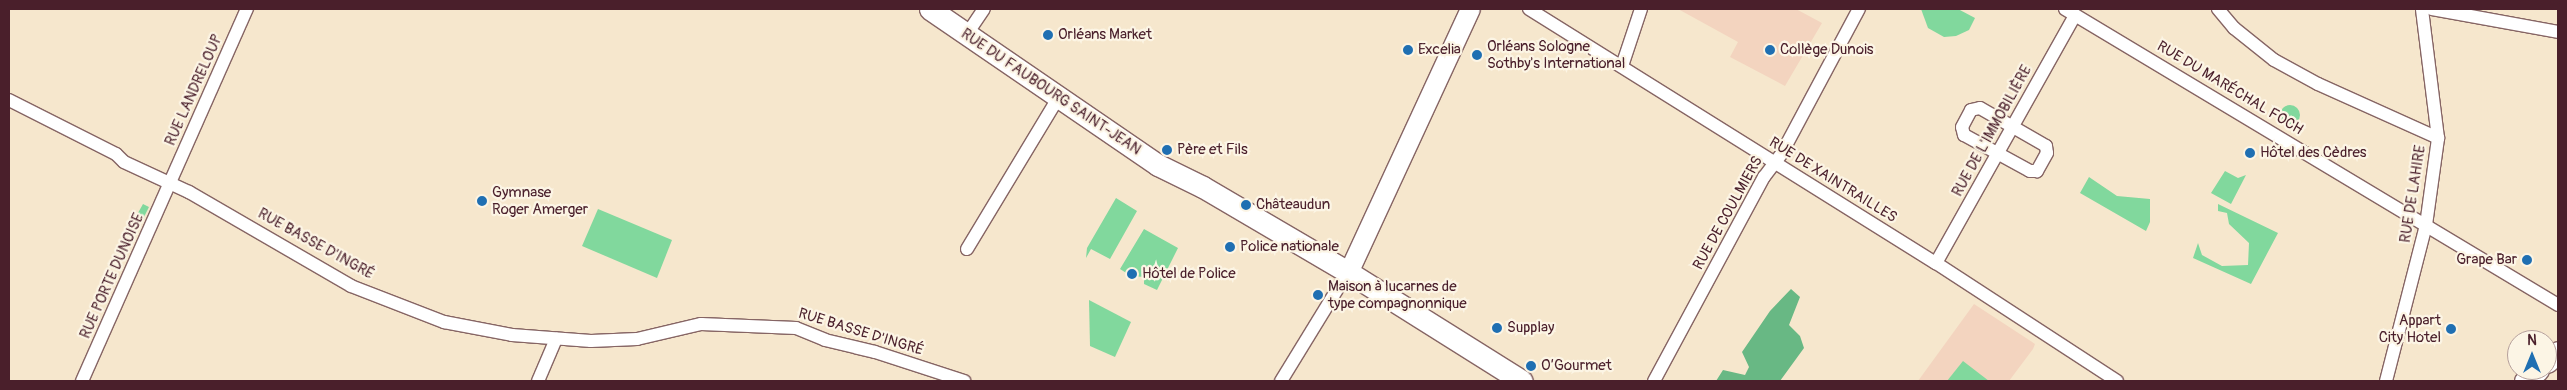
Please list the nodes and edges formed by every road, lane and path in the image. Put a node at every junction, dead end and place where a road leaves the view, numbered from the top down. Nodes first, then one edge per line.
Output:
1 (247, 9) edge
2 (930, 9) edge
3 (984, 9) edge
4 (1470, 9) edge
5 (1529, 9) edge
6 (1641, 9) edge
7 (1859, 9) edge
8 (2218, 9) edge
9 (2422, 9) edge
10 (2432, 9) edge
11 (2070, 12) edge
12 (2558, 32) edge
13 (967, 34) junction
14 (1622, 66) junction
15 (1058, 98) junction
16 (9, 100) edge
17 (2013, 126) junction
18 (2438, 138) junction
19 (1998, 154) junction
20 (1774, 162) junction
21 (1172, 174) junction
22 (171, 184) junction
23 (2426, 225) junction
24 (967, 249) dead end
25 (1936, 263) junction
26 (1342, 272) junction
27 (2558, 305) edge
28 (556, 340) junction
29 (82, 381) edge
30 (538, 381) edge
31 (964, 381) edge
32 (1281, 381) edge
33 (1522, 381) edge
34 (1654, 381) edge
35 (2117, 381) edge
36 (2386, 381) edge

1 - 22 street, RUE LANDRELOUP
2 - 13 main road, RUE DU FAUBOURG SAINT-JEAN
3 - 13 street
4 - 26 main road
5 - 14 street, RUE DE XAINTRAILLES
6 - 14 street
7 - 20 street, RUE DE COULMIERS
8 - 18 street
9 - 18 street, RUE DE LAHIRE
10 - 12 street
11 - 17 street, RUE DE L'IMMOBILIÈRE
11 - 23 street, RUE DU MARÉCHAL FOCH
13 - 15 main road, RUE DU FAUBOURG SAINT-JEAN
14 - 20 street, RUE DE XAINTRAILLES
15 - 21 main road, RUE DU FAUBOURG SAINT-JEAN
15 - 24 street
16 - 22 street, RUE BASSE D'INGRÉ
17 - 19 street, RUE DE L'IMMOBILIÈRE
17 - 19 street
17 - 19 street
18 - 23 street, RUE DE LAHIRE
19 - 25 street, RUE DE L'IMMOBILIÈRE
20 - 25 street, RUE DE XAINTRAILLES
20 - 34 street, RUE DE COULMIERS
21 - 26 main road, RUE DU FAUBOURG SAINT-JEAN
21 - 26 main road, RUE DU FAUBOURG SAINT-JEAN
22 - 28 street, RUE BASSE D'INGRÉ
22 - 29 street, RUE PORTE DUNOISE
23 - 27 street, RUE DU MARÉCHAL FOCH
23 - 36 street, RUE DE LAHIRE
25 - 35 street, RUE DE XAINTRAILLES
26 - 32 street
26 - 33 main road, RUE DU FAUBOURG SAINT-JEAN
28 - 30 street
28 - 31 street, RUE BASSE D'INGRÉ

